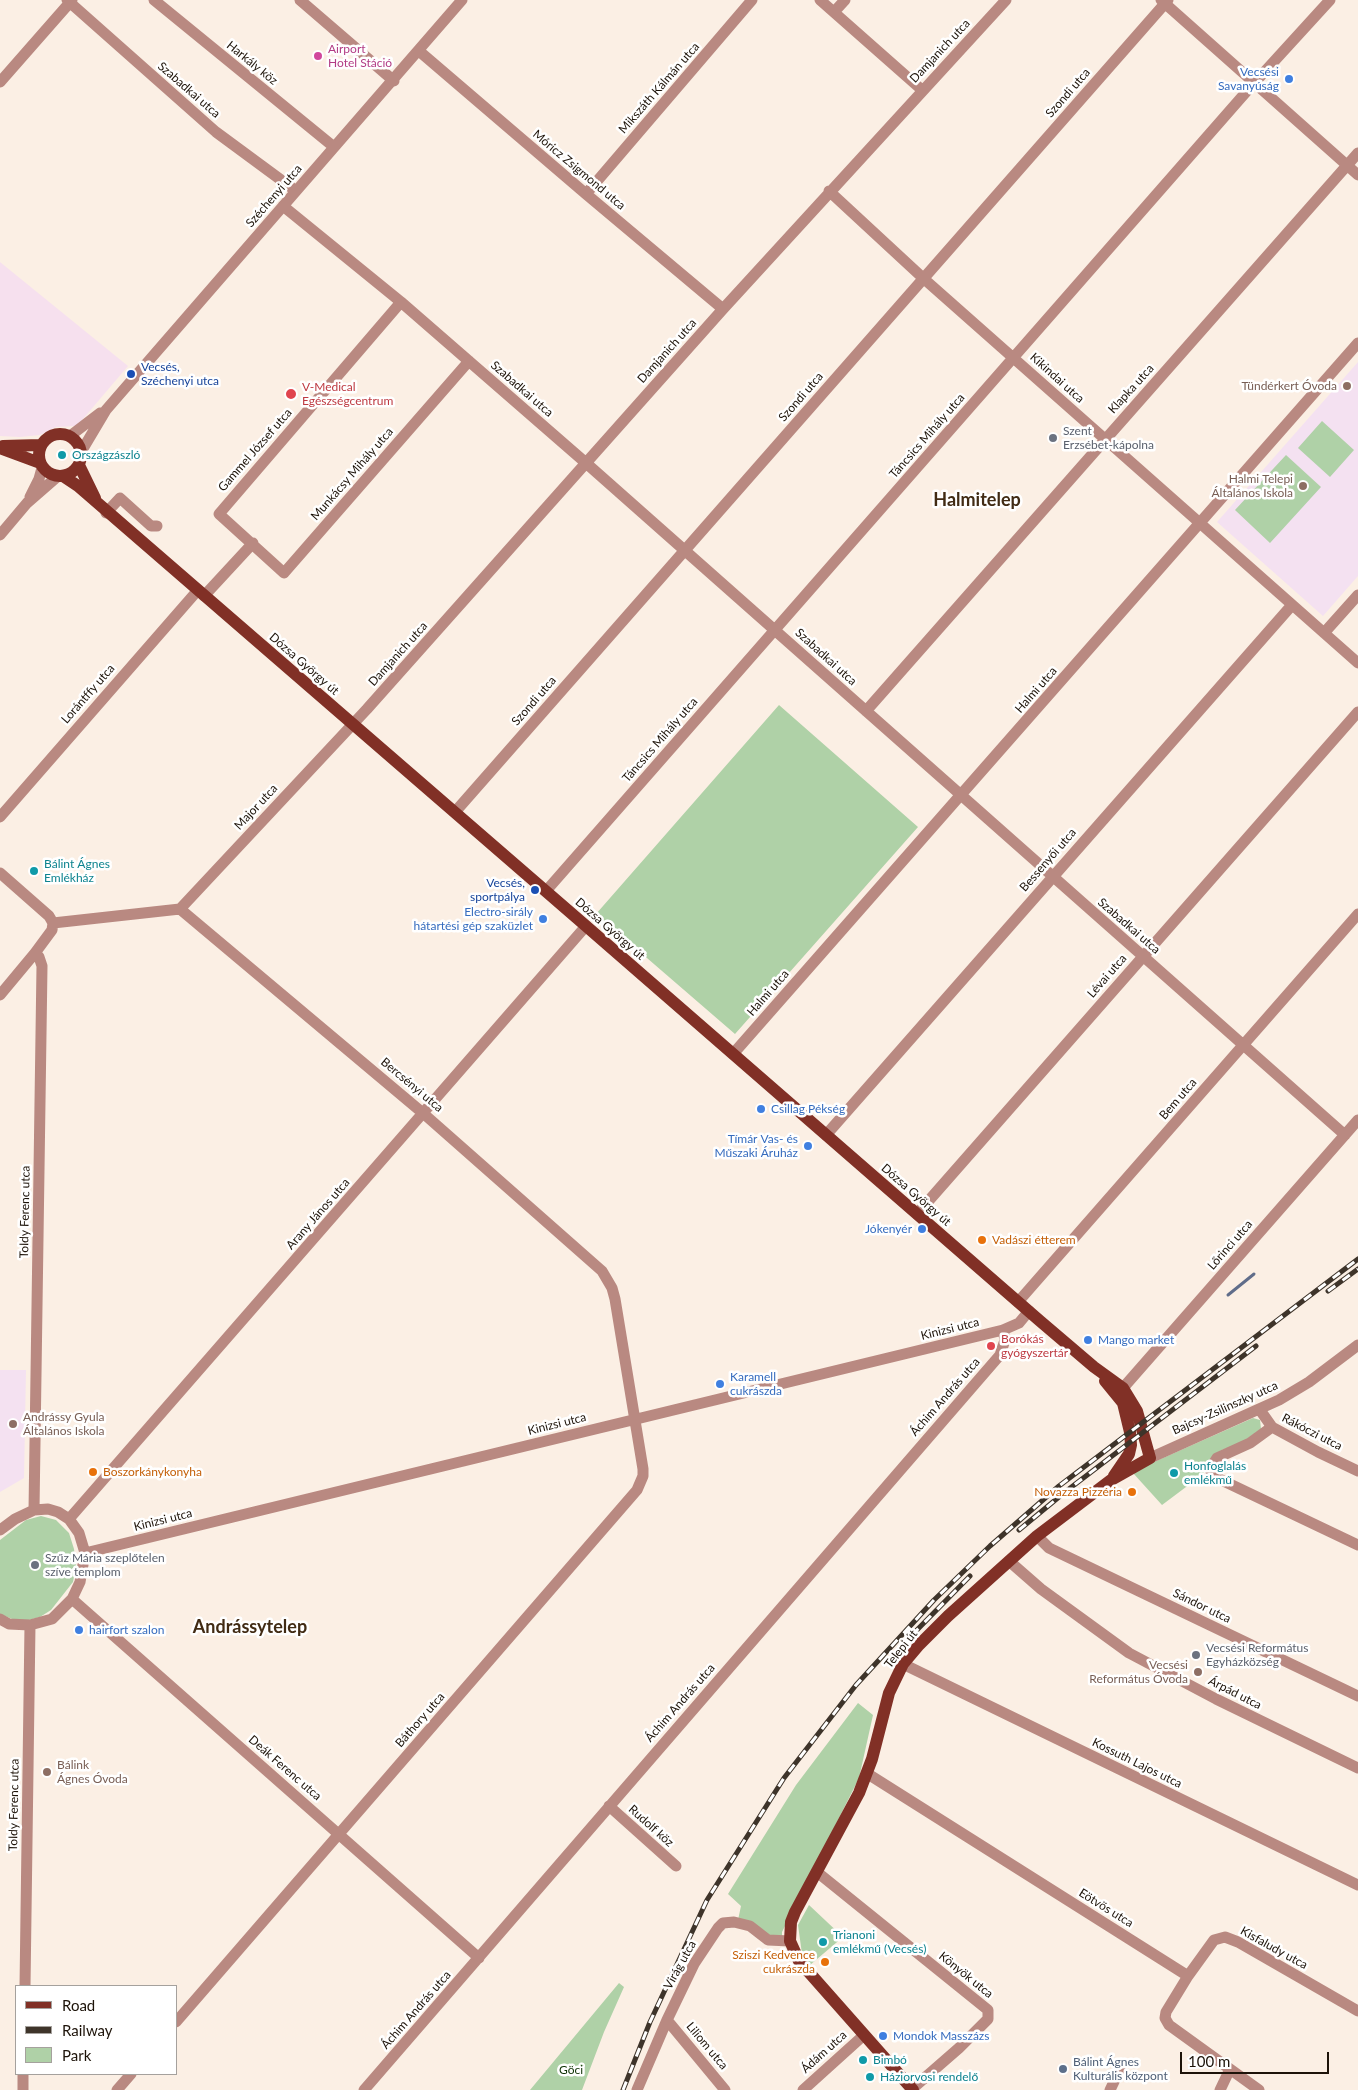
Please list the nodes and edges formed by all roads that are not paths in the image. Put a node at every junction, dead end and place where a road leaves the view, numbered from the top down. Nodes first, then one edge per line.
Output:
1 (154, 0) edge
2 (300, 0) edge
3 (462, 0) edge
4 (752, 0) edge
5 (820, 0) edge
6 (845, 0) edge
7 (1006, 0) edge
8 (1330, 0) edge
9 (69, 1) edge
10 (1165, 1) edge
11 (834, 12) junction
12 (419, 51) junction
13 (394, 81) junction
14 (0, 82) edge
15 (1254, 84) junction
16 (922, 90) junction
17 (334, 147) junction
18 (1358, 153) edge
19 (1346, 165) junction
20 (1358, 175) edge
21 (296, 191) junction
22 (829, 191) junction
23 (586, 194) junction
24 (283, 206) junction
25 (923, 278) junction
26 (401, 302) junction
27 (723, 308) junction
28 (1358, 343) edge
29 (1014, 358) junction
30 (469, 361) junction
31 (106, 410) junction
32 (70, 436) junction
33 (1105, 439) junction
34 (41, 445) junction
35 (0, 447) edge
36 (81, 452) junction
37 (586, 463) junction
38 (79, 465) junction
39 (41, 466) junction
40 (61, 476) junction
41 (27, 503) junction
42 (103, 510) junction
43 (1200, 524) junction
44 (157, 526) dead end
45 (0, 535) edge
46 (253, 543) junction
47 (684, 550) junction
48 (201, 593) junction
49 (1358, 595) edge
50 (1292, 605) junction
51 (775, 630) junction
52 (1324, 633) junction
53 (1358, 663) edge
54 (866, 711) junction
55 (1358, 712) edge
56 (352, 724) junction
57 (961, 795) junction
58 (455, 812) junction
59 (0, 817) edge
60 (0, 873) edge
61 (1052, 877) junction
62 (546, 891) junction
63 (180, 909) junction
64 (1358, 914) edge
65 (53, 923) junction
66 (586, 926) junction
67 (35, 954) junction
68 (1142, 956) junction
69 (0, 995) edge
70 (1243, 1045) junction
71 (733, 1054) junction
72 (424, 1114) junction
73 (1358, 1120) edge
74 (826, 1135) junction
75 (1345, 1135) junction
76 (917, 1214) junction
77 (1018, 1302) junction
78 (1029, 1311) junction
79 (1003, 1330) junction
80 (1358, 1345) edge
81 (1094, 1367) junction
82 (1123, 1388) junction
83 (1260, 1410) junction
84 (635, 1419) junction
85 (1272, 1427) junction
86 (1132, 1445) junction
87 (1150, 1458) junction
88 (1358, 1471) edge
89 (1111, 1480) junction
90 (34, 1510) junction
91 (69, 1519) junction
92 (0, 1530) edge
93 (1037, 1536) junction
94 (1358, 1545) edge
95 (85, 1553) junction
96 (1009, 1561) junction
97 (72, 1599) junction
98 (0, 1619) edge
99 (30, 1625) junction
100 (904, 1664) junction
101 (1358, 1696) edge
102 (1358, 1768) edge
103 (868, 1774) junction
104 (609, 1806) junction
105 (340, 1834) junction
106 (676, 1866) dead end
107 (817, 1872) junction
108 (1358, 1885) edge
109 (790, 1941) junction
110 (479, 1958) junction
111 (1188, 1976) junction
112 (25, 1985) edge
113 (1358, 2011) edge
114 (178, 2020) edge
115 (667, 2020) junction
116 (864, 2035) junction
117 (1120, 2069) dead end
118 (1230, 2069) junction
119 (23, 2075) edge
120 (130, 2075) edge
121 (1245, 2086) edge
122 (23, 2090) edge
123 (117, 2090) edge
124 (364, 2090) edge
125 (637, 2090) edge
126 (726, 2090) edge
127 (803, 2090) edge
128 (912, 2090) edge
129 (1110, 2090) edge
130 (1220, 2090) edge
131 (1259, 2090) edge

1 - 17 street, Harkály köz
2 - 13 street
3 - 12 street, Széchenyi utca
4 - 23 street, Mikszáth Kálmán utca
5 - 11 street
6 - 11 street
7 - 16 street, Damjanich utca
8 - 15 street, Táncsics Mihály utca
9 - 14 street
9 - 21 street, Szabadkai utca
10 - 15 street
10 - 25 street, Szondi utca
11 - 16 street
12 - 13 street, Széchenyi utca
12 - 23 street, Móricz Zsigmond utca
13 - 17 street, Széchenyi utca
15 - 19 street
15 - 29 street, Táncsics Mihály utca
16 - 22 street, Damjanich utca
17 - 21 street, Széchenyi utca
18 - 19 street, Klapka utca
19 - 20 street
19 - 33 street, Klapka utca
21 - 24 street, Széchenyi utca
22 - 25 street, Kikindai utca
22 - 27 street, Damjanich utca
23 - 27 street, Móricz Zsigmond utca
24 - 26 street, Szabadkai utca
24 - 31 street, Széchenyi utca
25 - 29 street, Kikindai utca
25 - 47 street, Szondi utca
26 - 30 street, Szabadkai utca
26 - 46 street, Gammel József utca
27 - 37 street, Damjanich utca
28 - 43 street, Halmi utca
29 - 33 street, Kikindai utca
29 - 51 street, Táncsics Mihály utca
30 - 37 street, Szabadkai utca
30 - 46 street, Munkácsy Mihály utca
31 - 32 street, Széchenyi utca
31 - 36 street, Széchenyi utca
32 - 34 main road
32 - 36 main road
33 - 43 street, Kikindai utca
33 - 54 street, Klapka utca
34 - 35 main road
34 - 39 main road
35 - 39 main road
36 - 38 main road
37 - 47 street, Szabadkai utca
37 - 56 street, Damjanich utca
38 - 40 main road
38 - 42 main road, Dózsa György út
39 - 40 main road
39 - 41 street
40 - 41 street
40 - 42 main road, Dózsa György út
41 - 45 street
42 - 44 street
42 - 48 main road, Dózsa György út
43 - 50 street, Kikindai utca
43 - 57 street, Halmi utca
46 - 48 street, Lorántffy utca
47 - 51 street, Szabadkai utca
47 - 58 street, Szondi utca
48 - 56 main road, Dózsa György út
48 - 59 street, Lorántffy utca
49 - 52 street
50 - 52 street, Kikindai utca
50 - 61 street, Bessenyői utca
51 - 54 street, Szabadkai utca
51 - 62 street, Táncsics Mihály utca
52 - 53 street, Kikindai utca
54 - 57 street, Szabadkai utca
55 - 68 street, Lévai utca
56 - 58 main road, Dózsa György út
56 - 63 street, Major utca
57 - 61 street, Szabadkai utca
57 - 71 street, Halmi utca
58 - 62 main road, Dózsa György út
60 - 65 street
61 - 68 street, Szabadkai utca
61 - 74 street, Bessenyői utca
62 - 66 main road, Dózsa György út
63 - 65 street
63 - 72 street, Bercsényi utca
64 - 70 street, Bem utca
65 - 67 street
66 - 71 main road, Dózsa György út
66 - 72 street, Arany János utca
67 - 69 street
67 - 90 street, Toldy Ferenc utca
68 - 70 street, Szabadkai utca
68 - 76 street, Lévai utca
70 - 75 street, Szabadkai utca
70 - 77 street, Bem utca
71 - 74 main road, Dózsa György út
72 - 84 street, Bercsényi utca
72 - 91 street, Arany János utca
73 - 75 street, Lőrinci utca
74 - 76 main road, Dózsa György út
75 - 82 street, Lőrinci utca
76 - 77 main road, Dózsa György út
77 - 78 main road, Dózsa György út
78 - 79 street, Kinizsi utca
78 - 81 main road, Dózsa György út
79 - 84 street, Kinizsi utca
79 - 104 street, Áchim András utca
80 - 83 street, Bajcsy-Zsilinszky utca
81 - 82 main road, Dózsa György út
81 - 86 main road, Dózsa György út
82 - 87 main road, Dózsa György út
83 - 85 street, Rákóczi utca
83 - 87 street, Bajcsy-Zsilinszky utca
84 - 95 street, Kinizsi utca
84 - 105 street, Báthory utca
85 - 88 street, Rákóczi utca
85 - 94 street
86 - 87 main road
86 - 89 main road
87 - 89 main road, Telepi út
89 - 93 main road, Telepi út
90 - 91 street
90 - 92 street
91 - 95 street
93 - 96 main road, Telepi út
93 - 101 street, Sándor utca
95 - 97 street
96 - 100 main road, Telepi út
96 - 102 street, Árpád utca
97 - 99 street
97 - 105 street, Deák Ferenc utca
98 - 99 street
99 - 112 street, Toldy Ferenc utca
100 - 103 main road, Telepi út
100 - 108 street, Kossuth Lajos utca
103 - 107 main road, Telepi út
103 - 111 street, Eötvös utca
104 - 106 street, Rudolf köz
104 - 110 street, Áchim András utca
105 - 110 street, Deák Ferenc utca
105 - 114 street, Báthory utca
107 - 109 main road, Telepi út
107 - 128 street, Könyök utca
109 - 115 street, Virág utca
109 - 116 main road
110 - 124 street, Áchim András utca
111 - 113 street, Kisfaludy utca
111 - 118 street
115 - 125 street, Virág utca
115 - 126 street, Liliom utca
116 - 127 street, Ádám utca
116 - 128 main road
117 - 129 street
118 - 121 street
118 - 130 street
119 - 122 street
120 - 123 street
121 - 131 street

